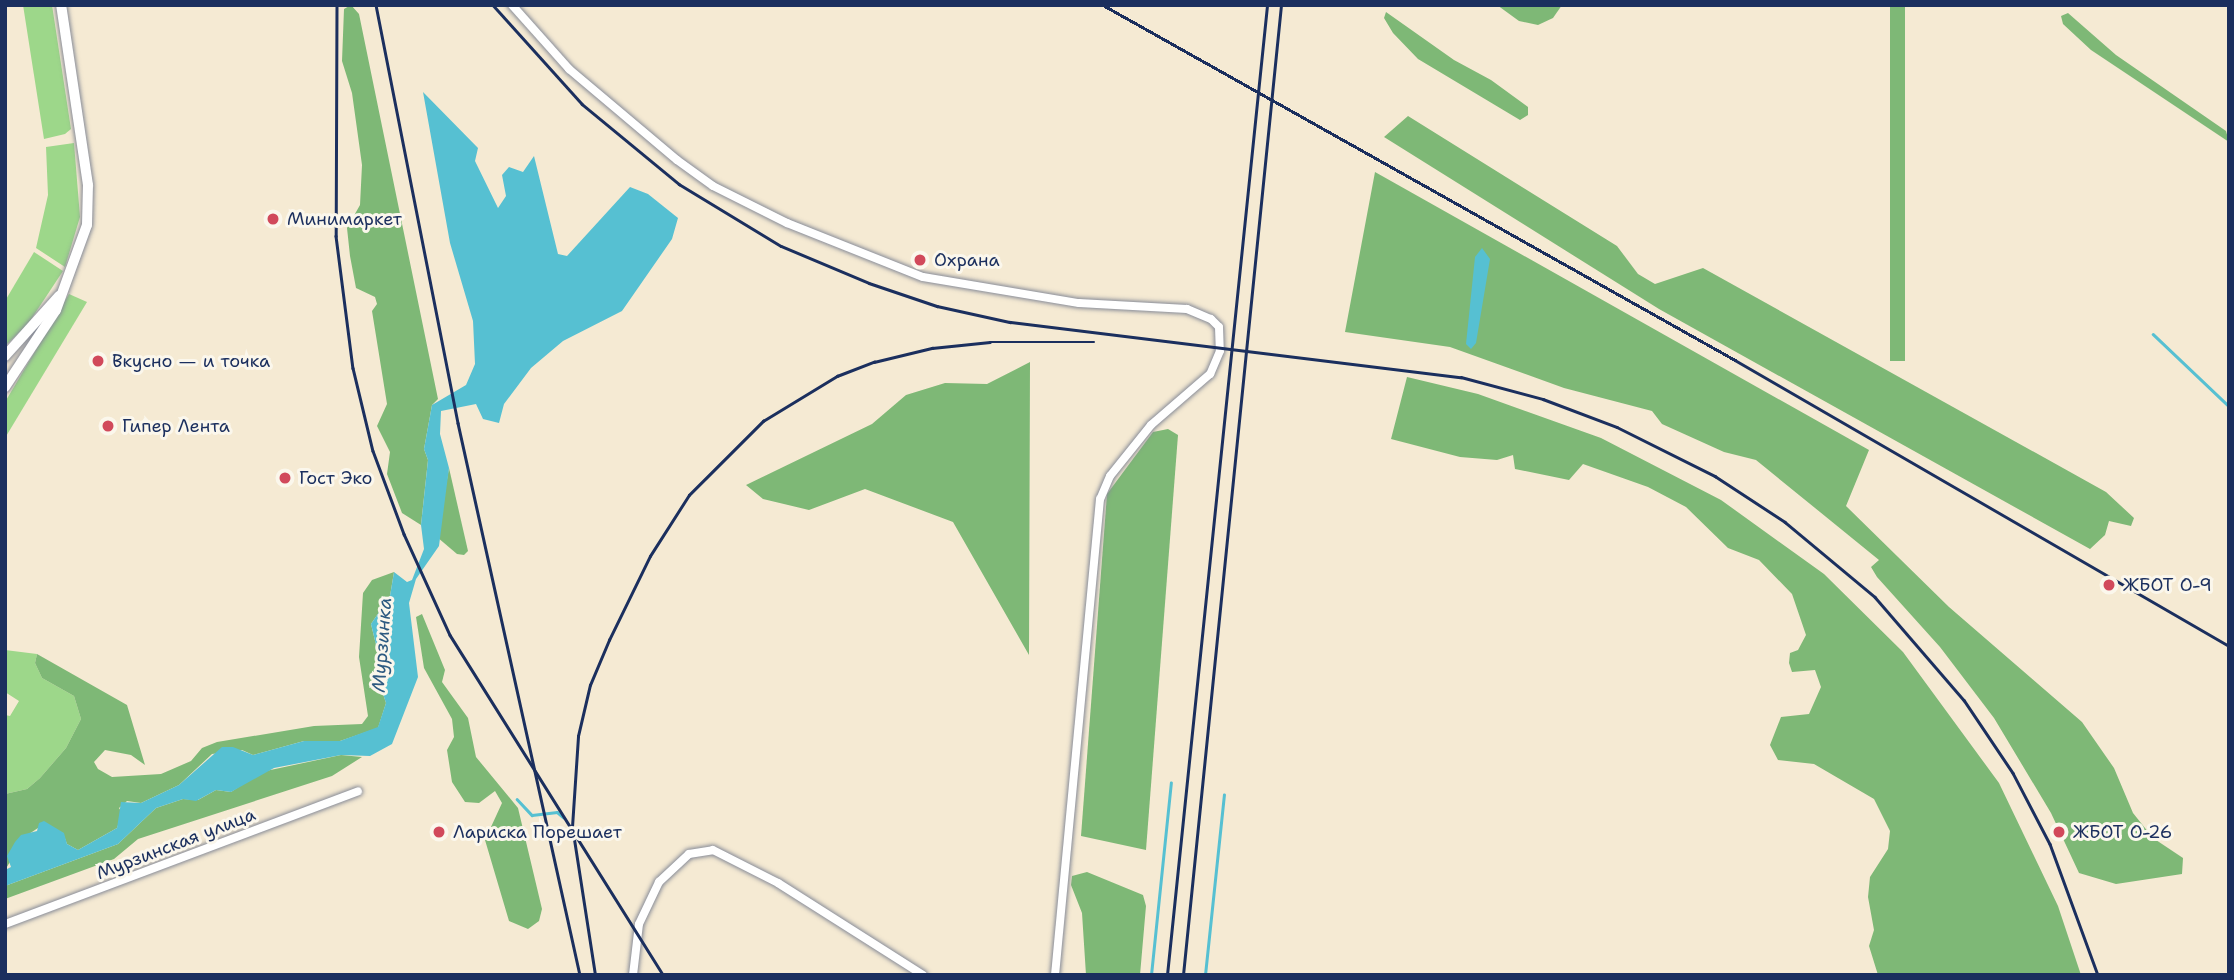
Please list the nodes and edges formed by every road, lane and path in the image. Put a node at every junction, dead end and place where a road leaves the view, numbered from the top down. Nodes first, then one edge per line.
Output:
1 (61, 5) edge
2 (512, 5) edge
3 (59, 295) junction
4 (5, 356) edge
5 (5, 387) edge
6 (358, 791) dead end
7 (5, 924) edge
8 (633, 975) edge
9 (923, 975) edge
10 (1055, 975) edge

1 - 3 street
2 - 10 street
3 - 4 street
3 - 5 street
6 - 7 street, Мурзинская улица
8 - 9 street

